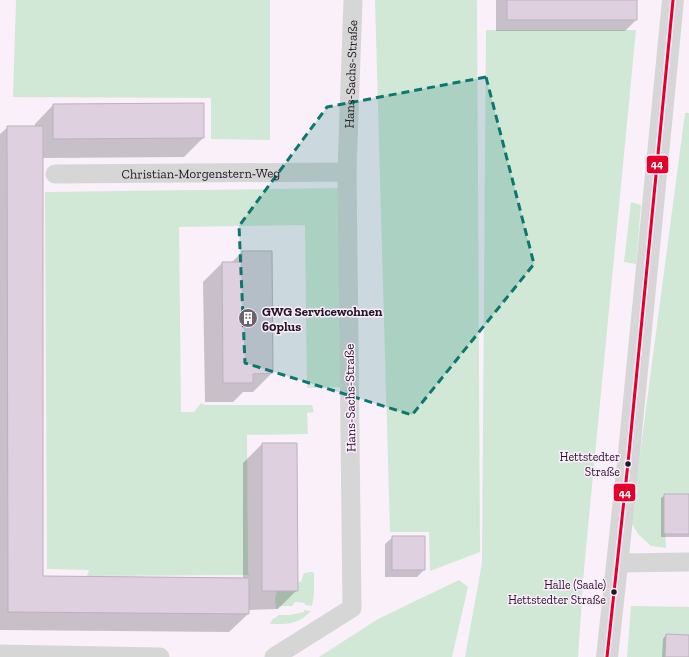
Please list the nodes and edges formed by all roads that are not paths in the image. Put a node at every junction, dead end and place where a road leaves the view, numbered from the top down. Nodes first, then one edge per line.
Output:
1 (353, 0) edge
2 (673, 0) edge
3 (347, 172) junction
4 (55, 174) dead end
5 (689, 562) edge
6 (617, 563) junction
7 (0, 654) edge
8 (107, 657) edge
9 (160, 657) edge
10 (274, 657) edge
11 (607, 657) edge

1 - 3 street, Hans-Sachs-Straße
2 - 6 street
3 - 4 street, Christian-Morgenstern-Weg
3 - 10 street, Hans-Sachs-Straße
5 - 6 street
6 - 11 street
7 - 8 street
8 - 9 street

